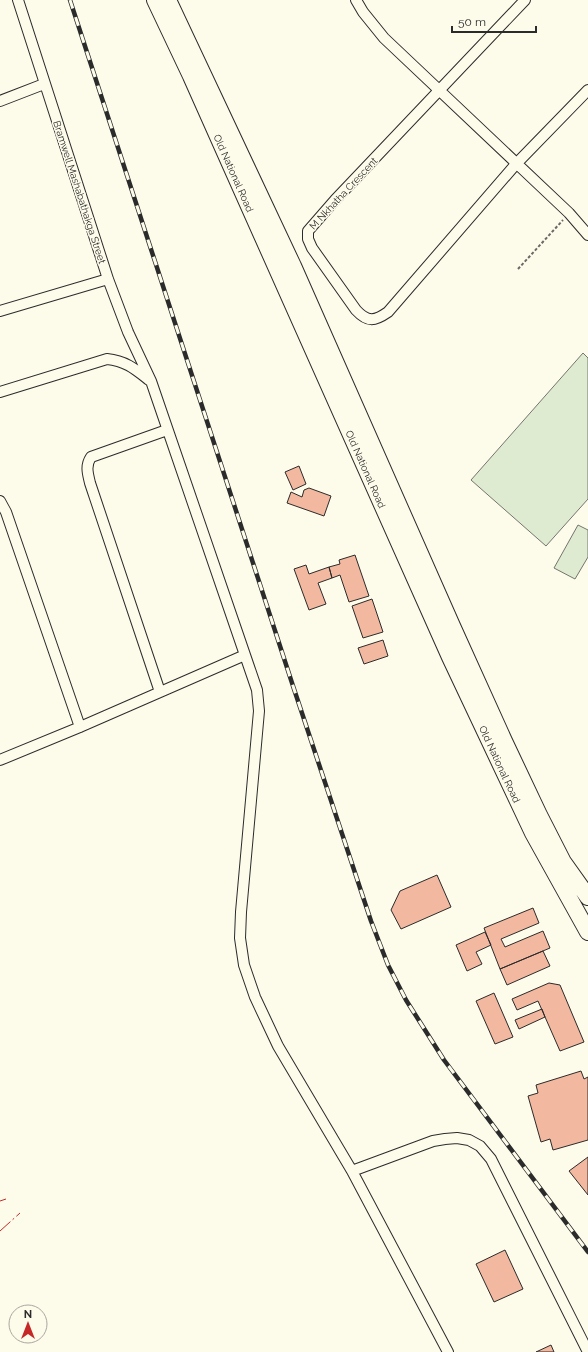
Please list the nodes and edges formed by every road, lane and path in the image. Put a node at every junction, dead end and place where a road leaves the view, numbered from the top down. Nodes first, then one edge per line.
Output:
1 (18, 0) edge
2 (155, 0) edge
3 (168, 0) edge
4 (356, 0) edge
5 (525, 0) edge
6 (44, 84) junction
7 (588, 90) edge
8 (439, 91) junction
9 (0, 101) edge
10 (516, 164) junction
11 (569, 213) junction
12 (588, 235) edge
13 (518, 269) dead end
14 (108, 279) junction
15 (0, 311) edge
16 (151, 381) junction
17 (0, 392) edge
18 (167, 430) junction
19 (0, 501) edge
20 (245, 655) junction
21 (160, 692) junction
22 (80, 727) junction
23 (0, 760) edge
24 (588, 897) edge
25 (588, 932) edge
26 (352, 1171) junction
27 (448, 1352) edge
28 (588, 1352) edge

1 - 6 street, Bramwell Mashabathakga Street
2 - 25 main road, Old National Road
3 - 24 main road, Old National Road
4 - 8 street
5 - 8 street, M Nkhatha Crescent
6 - 9 street
6 - 14 street, Bramwell Mashabathakga Street
7 - 10 street, M Nkhatha Crescent
8 - 10 street
8 - 10 street, M Nkhatha Crescent
10 - 11 street
11 - 12 street
11 - 13 path
14 - 15 street
14 - 16 street, Bramwell Mashabathakga Street
16 - 17 street
16 - 18 street, Bramwell Mashabathakga Street
18 - 20 street, Bramwell Mashabathakga Street
18 - 21 street
19 - 22 street
20 - 21 street
20 - 26 street, Bramwell Mashabathakga Street
21 - 22 street
22 - 23 street
26 - 27 street, Bramwell Mashabathakga Street
26 - 28 street

